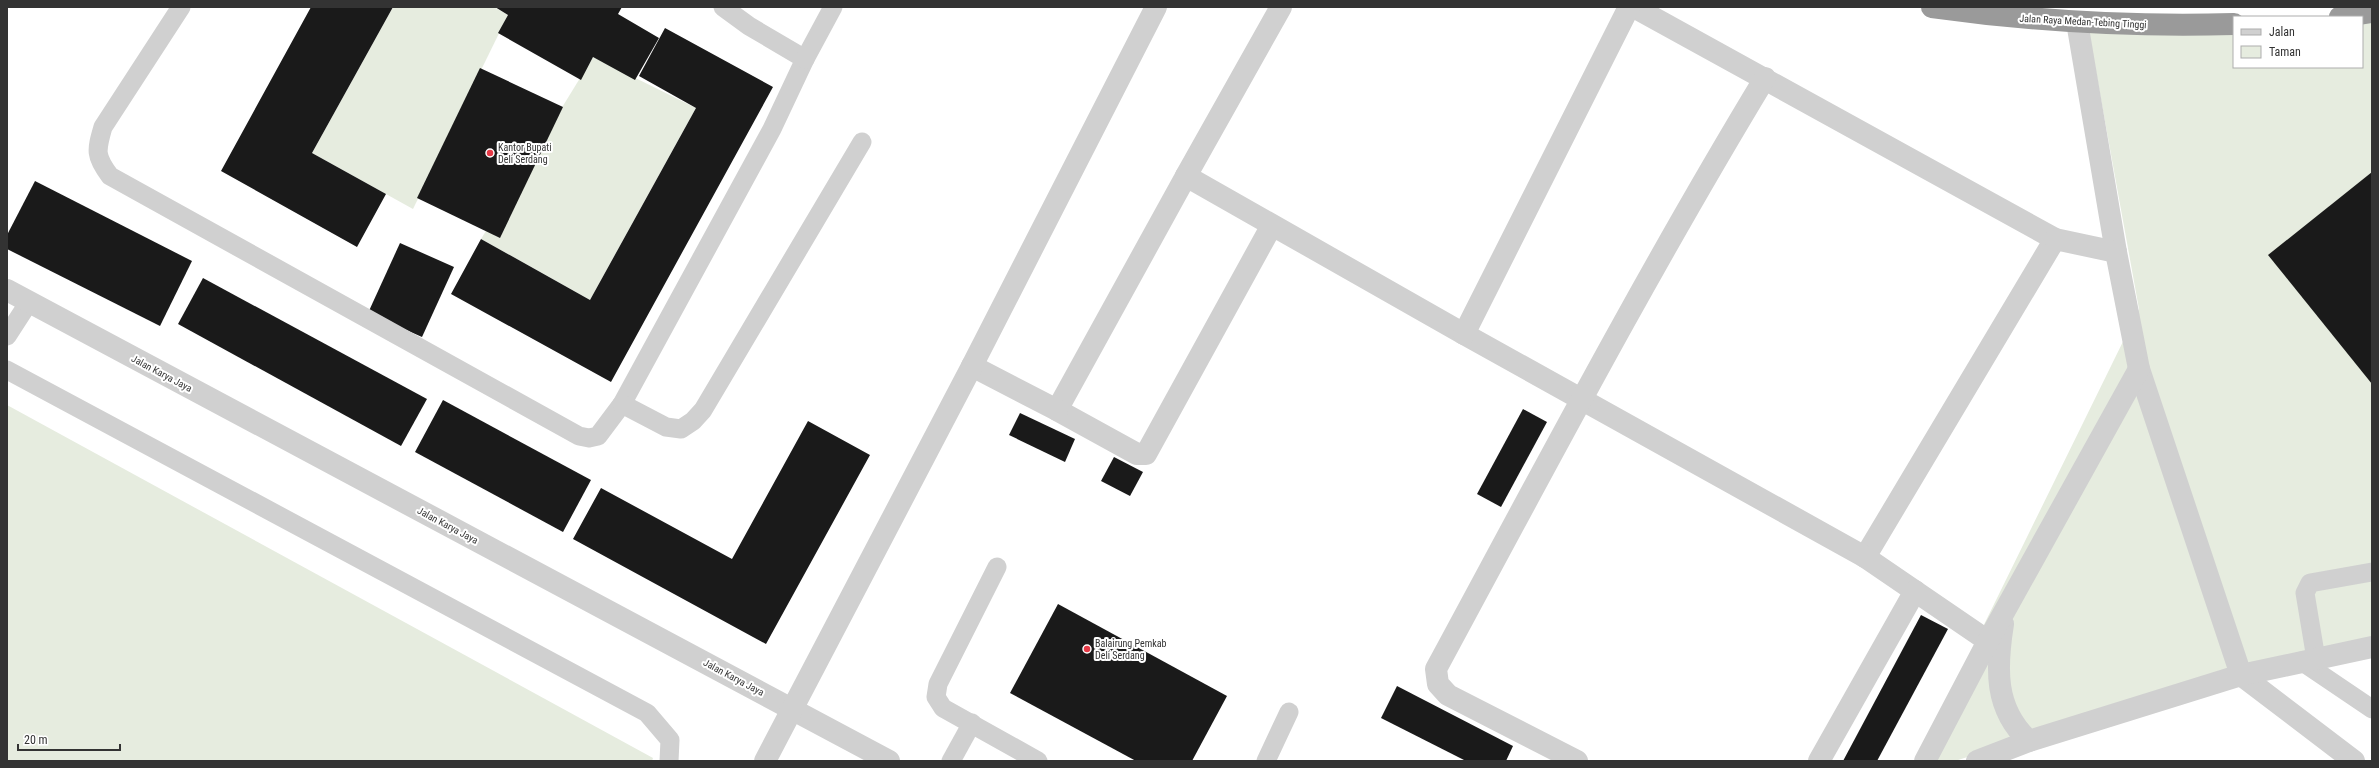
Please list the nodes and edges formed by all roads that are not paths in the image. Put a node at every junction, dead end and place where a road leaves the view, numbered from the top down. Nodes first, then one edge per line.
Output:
1 (181, 7) edge
2 (724, 7) edge
3 (833, 7) edge
4 (1156, 7) edge
5 (1281, 7) edge
6 (1629, 7) edge
7 (1634, 7) edge
8 (1932, 7) edge
9 (2372, 12) edge
10 (2346, 16) edge
11 (2076, 22) junction
12 (2233, 24) edge
13 (805, 59) junction
14 (1765, 78) junction
15 (862, 142) dead end
16 (1186, 176) junction
17 (1272, 225) junction
18 (2055, 239) junction
19 (2116, 252) junction
20 (7, 290) edge
21 (29, 302) junction
22 (1464, 334) junction
23 (7, 336) edge
24 (972, 366) junction
25 (2139, 369) junction
26 (7, 370) edge
27 (1582, 399) junction
28 (622, 404) junction
29 (1057, 410) junction
30 (1865, 557) junction
31 (997, 567) dead end
32 (2372, 572) edge
33 (1915, 591) junction
34 (2005, 612) junction
35 (1988, 641) junction
36 (2372, 646) edge
37 (2309, 660) junction
38 (2241, 675) junction
39 (794, 708) junction
40 (2372, 709) edge
41 (1289, 712) dead end
42 (972, 723) junction
43 (2029, 741) junction
44 (669, 761) edge
45 (765, 761) edge
46 (889, 761) edge
47 (951, 761) edge
48 (1038, 761) edge
49 (1266, 761) edge
50 (1577, 761) edge
51 (1819, 761) edge
52 (1925, 761) edge
53 (1977, 761) edge
54 (2354, 761) edge

1 - 28 lane
2 - 13 lane
3 - 13 lane
4 - 24 street
5 - 16 street
6 - 22 street
7 - 14 street
8 - 11 highway, Jalan Raya Medan-Tebing Tinggi
9 - 10 highway
11 - 12 highway, Jalan Raya Medan-Tebing Tinggi
11 - 19 street
13 - 28 lane
14 - 18 street
14 - 27 street
15 - 28 lane
16 - 17 street
16 - 29 street
17 - 22 street
17 - 29 street
18 - 19 street
18 - 30 street
19 - 25 street
20 - 21 street, Jalan Karya Jaya
21 - 23 lane
21 - 39 street, Jalan Karya Jaya
22 - 27 street
24 - 29 street
24 - 39 street
25 - 34 street
25 - 38 street
26 - 44 lane
27 - 30 street
27 - 50 street
30 - 33 street
31 - 42 lane
32 - 37 lane
33 - 35 street
33 - 51 street
34 - 35 street
34 - 43 street
35 - 52 street
36 - 37 street
37 - 38 street
37 - 40 lane
38 - 43 street
38 - 54 street
39 - 45 street
39 - 46 street, Jalan Karya Jaya
41 - 49 lane
42 - 47 lane
42 - 48 lane
43 - 53 street

